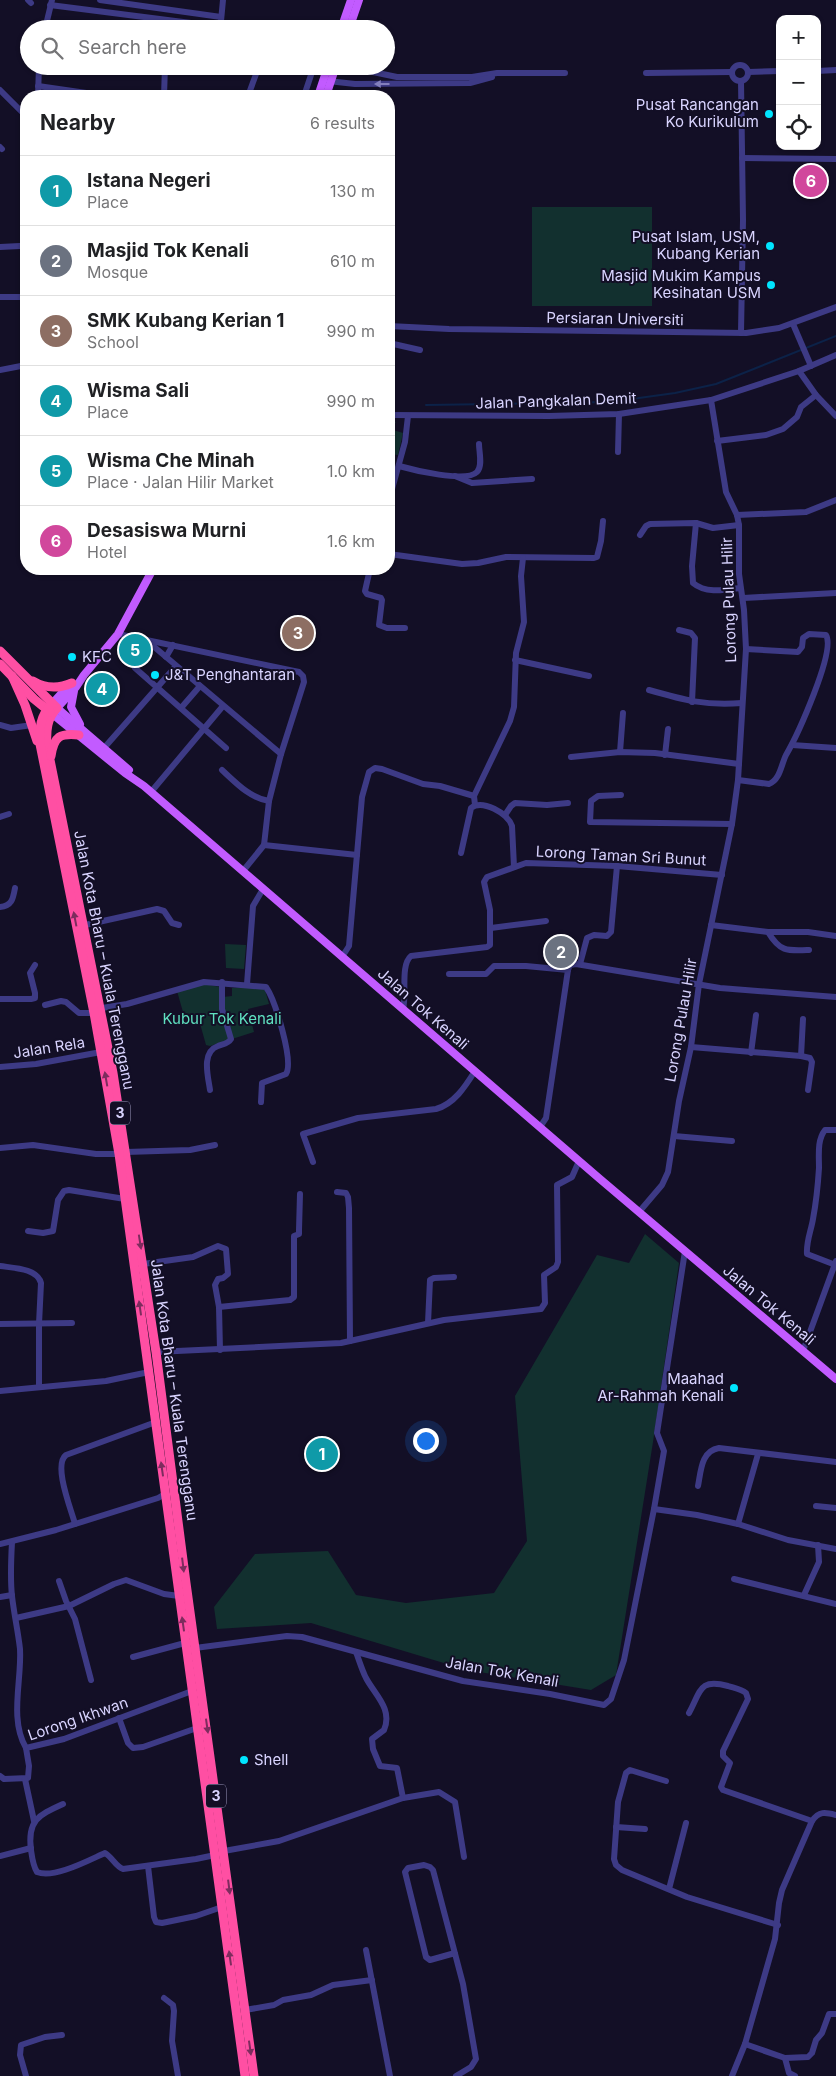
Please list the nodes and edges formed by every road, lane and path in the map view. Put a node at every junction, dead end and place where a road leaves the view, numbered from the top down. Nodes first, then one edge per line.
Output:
1 (100, 0) edge
2 (222, 0) edge
3 (351, 0) edge
4 (358, 0) edge
5 (51, 3) edge
6 (183, 12) junction
7 (220, 17) junction
8 (47, 20) edge
9 (166, 20) edge
10 (182, 20) edge
11 (219, 20) edge
12 (344, 20) edge
13 (352, 20) edge
14 (836, 70) edge
15 (776, 71) edge
16 (821, 71) edge
17 (732, 72) junction
18 (748, 72) junction
19 (502, 73) junction
20 (565, 73) dead end
21 (646, 73) dead end
22 (39, 75) edge
23 (165, 75) edge
24 (256, 75) edge
25 (311, 75) edge
26 (330, 75) edge
27 (387, 75) edge
28 (327, 81) junction
29 (741, 81) junction
30 (38, 86) junction
31 (0, 90) edge
32 (38, 90) edge
33 (66, 90) edge
34 (164, 90) edge
35 (250, 90) edge
36 (306, 90) edge
37 (322, 90) edge
38 (326, 90) edge
39 (20, 110) edge
40 (742, 158) junction
41 (836, 159) edge
42 (20, 246) dead end
43 (0, 247) edge
44 (0, 297) edge
45 (20, 297) edge
46 (836, 307) edge
47 (793, 324) junction
48 (395, 326) edge
49 (741, 333) junction
50 (395, 344) edge
51 (420, 350) dead end
52 (836, 356) edge
53 (20, 366) edge
54 (811, 366) junction
55 (0, 370) edge
56 (799, 371) junction
57 (816, 396) junction
58 (711, 400) junction
59 (619, 414) junction
60 (395, 415) edge
61 (408, 416) junction
62 (836, 416) edge
63 (717, 441) junction
64 (479, 444) dead end
65 (618, 452) dead end
66 (399, 466) junction
67 (395, 473) edge
68 (454, 476) junction
69 (532, 479) dead end
70 (836, 500) edge
71 (737, 515) junction
72 (603, 521) dead end
73 (696, 523) junction
74 (739, 525) junction
75 (640, 536) dead end
76 (395, 555) edge
77 (523, 558) junction
78 (150, 575) edge
79 (369, 575) edge
80 (740, 588) junction
81 (836, 594) edge
82 (743, 598) junction
83 (405, 628) dead end
84 (679, 630) dead end
85 (118, 634) junction
86 (145, 639) junction
87 (173, 645) junction
88 (746, 649) junction
89 (833, 650) edge
90 (0, 651) edge
91 (166, 657) junction
92 (516, 660) junction
93 (0, 664) edge
94 (176, 666) junction
95 (135, 668) dead end
96 (12, 676) junction
97 (24, 676) junction
98 (589, 676) dead end
99 (74, 685) junction
100 (200, 686) junction
101 (157, 688) junction
102 (649, 690) dead end
103 (692, 702) junction
104 (742, 703) junction
105 (223, 706) junction
106 (52, 708) junction
107 (181, 708) junction
108 (623, 713) dead end
109 (0, 725) edge
110 (32, 725) junction
111 (204, 728) junction
112 (668, 728) dead end
113 (79, 736) junction
114 (91, 737) junction
115 (792, 745) junction
116 (104, 748) junction
117 (226, 748) dead end
118 (836, 748) edge
119 (620, 752) junction
120 (281, 754) junction
121 (664, 754) junction
122 (571, 757) dead end
123 (47, 760) junction
124 (739, 764) junction
125 (222, 770) dead end
126 (738, 780) junction
127 (144, 786) junction
128 (151, 792) junction
129 (620, 795) dead end
130 (474, 796) junction
131 (269, 800) junction
132 (568, 803) dead end
133 (475, 805) junction
134 (10, 814) dead end
135 (505, 814) junction
136 (0, 817) edge
137 (732, 824) junction
138 (264, 845) junction
139 (460, 853) dead end
140 (357, 855) junction
141 (617, 866) junction
142 (514, 867) junction
143 (243, 872) junction
144 (722, 875) junction
145 (15, 888) dead end
146 (263, 889) junction
147 (0, 907) edge
148 (546, 921) dead end
149 (85, 925) junction
150 (179, 925) dead end
151 (711, 925) junction
152 (490, 928) junction
153 (768, 932) junction
154 (836, 936) edge
155 (809, 950) dead end
156 (342, 957) junction
157 (580, 964) junction
158 (35, 965) dead end
159 (568, 970) junction
160 (449, 974) dead end
161 (222, 982) junction
162 (247, 984) junction
163 (699, 984) junction
164 (836, 997) edge
165 (0, 1000) edge
166 (45, 1005) dead end
167 (403, 1009) junction
168 (98, 1010) junction
169 (756, 1016) dead end
170 (803, 1019) dead end
171 (691, 1047) junction
172 (101, 1052) junction
173 (751, 1053) junction
174 (801, 1056) junction
175 (0, 1066) edge
176 (474, 1071) junction
177 (210, 1090) dead end
178 (808, 1090) dead end
179 (261, 1102) dead end
180 (540, 1127) junction
181 (836, 1130) edge
182 (674, 1136) junction
183 (732, 1141) dead end
184 (215, 1145) dead end
185 (0, 1148) edge
186 (122, 1153) junction
187 (313, 1162) dead end
188 (579, 1162) junction
189 (337, 1192) dead end
190 (300, 1194) dead end
191 (125, 1199) junction
192 (639, 1212) junction
193 (28, 1231) dead end
194 (685, 1251) junction
195 (835, 1262) edge
196 (143, 1264) junction
197 (0, 1266) edge
198 (454, 1277) dead end
199 (219, 1307) junction
200 (72, 1322) dead end
201 (428, 1323) junction
202 (0, 1324) edge
203 (39, 1324) junction
204 (350, 1341) junction
205 (220, 1350) junction
206 (803, 1351) junction
207 (156, 1352) junction
208 (149, 1372) junction
209 (836, 1379) edge
210 (39, 1387) junction
211 (0, 1391) edge
212 (156, 1422) junction
213 (758, 1454) junction
214 (836, 1462) edge
215 (698, 1486) dead end
216 (165, 1494) junction
217 (816, 1506) dead end
218 (836, 1508) edge
219 (654, 1510) junction
220 (173, 1517) junction
221 (75, 1524) junction
222 (738, 1524) junction
223 (12, 1542) junction
224 (0, 1544) edge
225 (818, 1545) junction
226 (836, 1549) edge
227 (734, 1579) dead end
228 (59, 1581) dead end
229 (12, 1595) junction
230 (804, 1595) junction
231 (179, 1596) junction
232 (0, 1597) edge
233 (836, 1604) edge
234 (69, 1606) junction
235 (16, 1618) junction
236 (185, 1643) junction
237 (196, 1648) junction
238 (356, 1652) junction
239 (133, 1657) dead end
240 (91, 1680) dead end
241 (195, 1688) junction
242 (689, 1713) dead end
243 (119, 1718) junction
244 (197, 1728) junction
245 (26, 1748) junction
246 (0, 1776) edge
247 (25, 1779) junction
248 (666, 1781) dead end
249 (403, 1798) junction
250 (63, 1804) dead end
251 (836, 1815) edge
252 (34, 1821) junction
253 (812, 1821) junction
254 (686, 1823) dead end
255 (616, 1827) junction
256 (645, 1829) dead end
257 (31, 1848) junction
258 (224, 1851) junction
259 (215, 1855) junction
260 (0, 1856) edge
261 (464, 1857) dead end
262 (148, 1866) junction
263 (669, 1889) junction
264 (222, 1907) junction
265 (778, 1925) junction
266 (366, 1950) dead end
267 (455, 1953) junction
268 (372, 1980) junction
269 (164, 1998) dead end
270 (245, 2010) junction
271 (836, 2014) edge
272 (62, 2035) dead end
273 (745, 2044) junction
274 (785, 2058) junction
275 (26, 2076) edge
276 (178, 2076) edge
277 (245, 2076) edge
278 (254, 2076) edge
279 (390, 2076) edge
280 (456, 2076) edge
281 (732, 2076) edge
282 (795, 2076) edge

1 - 6 street
2 - 7 street
3 - 12 main road
4 - 13 main road
5 - 8 street
5 - 9 street
6 - 7 street
6 - 10 street
7 - 11 street
14 - 16 street
15 - 18 street
17 - 18 street
17 - 21 street
17 - 29 street
18 - 29 street
19 - 20 street
19 - 27 street
19 -> 28 street
22 - 30 street
23 - 34 street
24 - 35 street
25 - 36 street
26 - 28 main road
28 - 37 main road
28 - 38 main road
29 - 40 street
30 - 32 street
30 - 33 street
31 - 39 street
40 - 41 street
40 - 49 street
42 - 43 street
44 - 45 street
46 - 47 street, Persiaran Universiti
47 - 49 street, Persiaran Universiti
47 - 54 street
48 - 49 street, Persiaran Universiti
50 - 51 street
52 - 54 street, Jalan Pangkalan Demit
53 - 55 street
54 - 56 street, Jalan Pangkalan Demit
56 - 57 street
56 - 58 street, Jalan Pangkalan Demit
57 - 62 street
57 - 63 street
58 - 59 street, Jalan Pangkalan Demit
58 - 63 street, Lorong Pulau Hilir
59 - 61 street, Jalan Pangkalan Demit
59 - 65 street
60 - 61 street, Jalan Pangkalan Demit
61 - 66 street
63 - 71 street, Lorong Pulau Hilir
64 - 68 street
66 - 67 street
66 - 68 street
68 - 69 street
70 - 71 street
71 - 74 street, Lorong Pulau Hilir
72 - 77 street
73 - 74 street, Lorong Pulau Hilir
73 - 75 street, Lorong Pulau Hilir
73 - 80 street
74 - 80 street, Lorong Pulau Hilir
76 - 77 street
77 - 92 street
78 - 85 main road
79 - 83 street
80 - 82 street, Lorong Pulau Hilir
81 - 82 street
82 - 88 street, Lorong Pulau Hilir
84 - 103 street
85 - 86 street
85 - 99 main road
86 - 87 street
86 - 91 street
87 - 91 street
87 - 120 street
88 - 89 street
88 - 104 street, Lorong Pulau Hilir
89 - 115 street
90 - 97 highway
91 - 94 street
92 - 98 street
92 - 130 street
93 - 96 highway
94 - 100 street
94 - 101 street
95 - 101 street
96 - 106 highway
96 - 110 highway
97 - 99 highway
97 - 106 highway
99 - 106 main road
99 - 114 main road
100 - 105 street
100 - 107 street
101 - 107 street
101 - 116 street
102 - 103 street
103 - 104 street
104 - 124 street, Lorong Pulau Hilir
105 - 111 street
105 - 120 street
106 - 113 main road, Jalan Tok Kenali
106 - 114 main road, Jalan Tok Kenali
106 - 123 highway, Jalan Kota Bharu – Kuala Terengganu / 3
107 - 111 street
108 - 119 street
109 - 110 street
110 - 123 highway
111 - 117 street
111 - 128 street
112 - 121 street
113 - 123 highway
113 - 127 main road, Jalan Tok Kenali
114 - 116 main road, Jalan Tok Kenali
115 - 118 street
115 - 126 street
116 - 127 main road, Jalan Tok Kenali
119 - 121 street
119 - 122 street
120 - 131 street
121 - 124 street
123 - 149 highway, Jalan Kota Bharu – Kuala Terengganu / 3
168 -> 123 highway, Jalan Kota Bharu – Kuala Terengganu / 3
124 - 126 street, Lorong Pulau Hilir
125 - 131 street
126 - 137 street, Lorong Pulau Hilir
127 - 128 main road, Jalan Tok Kenali
128 - 143 main road, Jalan Tok Kenali
129 - 137 street
130 - 133 street
130 - 140 street
131 - 138 street
132 - 135 street
133 - 135 street
133 - 139 street
134 - 136 street
135 - 142 street
137 - 144 street, Lorong Pulau Hilir
138 - 140 street
138 - 143 street
140 - 156 street
141 - 142 street, Lorong Taman Sri Bunut
141 - 144 street, Lorong Taman Sri Bunut
141 - 157 street
142 - 152 street, Lorong Taman Sri Bunut
143 - 146 main road, Jalan Tok Kenali
144 - 151 street, Lorong Pulau Hilir
145 - 147 street
146 - 156 main road, Jalan Tok Kenali
146 - 162 street
148 - 152 street
149 - 150 street
149 - 168 highway, Jalan Kota Bharu – Kuala Terengganu / 3
151 - 153 street
151 - 163 street, Lorong Pulau Hilir
152 - 167 street, Lorong Taman Sri Bunut
153 - 154 street
153 - 155 street
156 - 167 main road, Jalan Tok Kenali
157 - 159 street
157 - 163 street
158 - 165 street
159 - 160 street
159 - 180 street
161 - 162 street
161 - 168 street
161 - 177 street
162 - 179 street
163 - 164 street
163 - 171 street, Lorong Pulau Hilir
166 - 168 street
167 - 176 main road, Jalan Tok Kenali
168 - 172 highway, Jalan Kota Bharu – Kuala Terengganu / 3
168 - 186 highway, Jalan Kota Bharu – Kuala Terengganu / 3
169 - 173 street
170 - 174 street
171 - 173 street
171 - 182 street, Lorong Pulau Hilir
172 - 175 street, Jalan Rela
186 -> 172 highway, Jalan Kota Bharu – Kuala Terengganu / 3
173 - 174 street
174 - 178 street
176 - 180 main road, Jalan Tok Kenali
176 - 187 street
180 - 188 main road, Jalan Tok Kenali
181 - 195 street
182 - 183 street
182 - 192 street, Lorong Pulau Hilir
184 - 186 street
185 - 186 street
186 - 191 highway, Jalan Kota Bharu – Kuala Terengganu / 3
186 -> 196 highway, Jalan Kota Bharu – Kuala Terengganu / 3
188 - 192 main road, Jalan Tok Kenali
188 - 201 street
189 - 204 street
190 - 199 street
191 - 193 street
208 -> 191 highway, Jalan Kota Bharu – Kuala Terengganu / 3
192 - 194 main road, Jalan Tok Kenali
194 - 206 main road, Jalan Tok Kenali
194 - 219 street, Jalan Tok Kenali
195 - 206 street
196 - 199 street
196 - 207 highway, Jalan Kota Bharu – Kuala Terengganu / 3
197 - 203 street
198 - 201 street
199 - 205 street
200 - 203 street
201 - 204 street
202 - 203 street
203 - 210 street
204 - 205 street
205 - 207 street
206 - 209 main road, Jalan Tok Kenali
207 - 220 highway, Jalan Kota Bharu – Kuala Terengganu / 3
208 - 210 street
208 - 212 highway, Jalan Kota Bharu – Kuala Terengganu / 3
210 - 211 street
216 -> 212 highway, Jalan Kota Bharu – Kuala Terengganu / 3
212 - 221 street
213 - 214 street
213 - 215 street
213 - 222 street
216 - 220 highway, Jalan Kota Bharu – Kuala Terengganu / 3
216 - 221 street
217 - 218 street
219 - 222 street
219 - 238 street, Jalan Tok Kenali
220 - 231 highway, Jalan Kota Bharu – Kuala Terengganu / 3
220 -> 237 highway, Jalan Kota Bharu – Kuala Terengganu / 3
221 - 223 street
222 - 225 street
223 - 224 street
223 - 229 street
225 - 226 street
225 - 230 street
227 - 230 street
228 - 234 street
229 - 232 street
229 - 235 street
230 - 233 street
231 - 234 street
236 -> 231 highway, Jalan Kota Bharu – Kuala Terengganu / 3
234 - 235 street
234 - 240 street
235 - 245 street
236 - 239 street
236 - 241 highway, Jalan Kota Bharu – Kuala Terengganu / 3
237 - 238 street, Jalan Tok Kenali
237 - 241 highway, Jalan Kota Bharu – Kuala Terengganu / 3
238 - 249 street
241 - 243 street, Lorong Ikhwan
241 - 244 highway, Jalan Kota Bharu – Kuala Terengganu / 3
241 -> 258 highway, Jalan Kota Bharu – Kuala Terengganu / 3
242 - 253 street
243 - 244 street
243 - 245 street, Lorong Ikhwan
244 - 259 highway, Jalan Kota Bharu – Kuala Terengganu / 3
245 - 247 street, Lorong Ikhwan
246 - 247 street
247 - 252 street
248 - 255 street
249 - 258 street
249 - 261 street
250 - 252 street
251 - 253 street
252 - 257 street
253 - 265 street
254 - 263 street
255 - 256 street
255 - 263 street
257 - 260 street
257 - 262 street
258 -> 270 highway, Jalan Kota Bharu – Kuala Terengganu / 3
259 - 262 street
259 - 264 highway, Jalan Kota Bharu – Kuala Terengganu / 3
262 - 264 street
263 - 265 street
277 -> 264 highway, Jalan Kota Bharu – Kuala Terengganu / 3
265 - 273 street
266 - 268 street
267 - 267 street
267 - 280 street
268 - 270 street
268 - 279 street
269 - 276 street
270 -> 278 highway, Jalan Kota Bharu – Kuala Terengganu / 3
271 - 274 street
272 - 275 street
273 - 274 street
273 - 281 street
274 - 282 street

